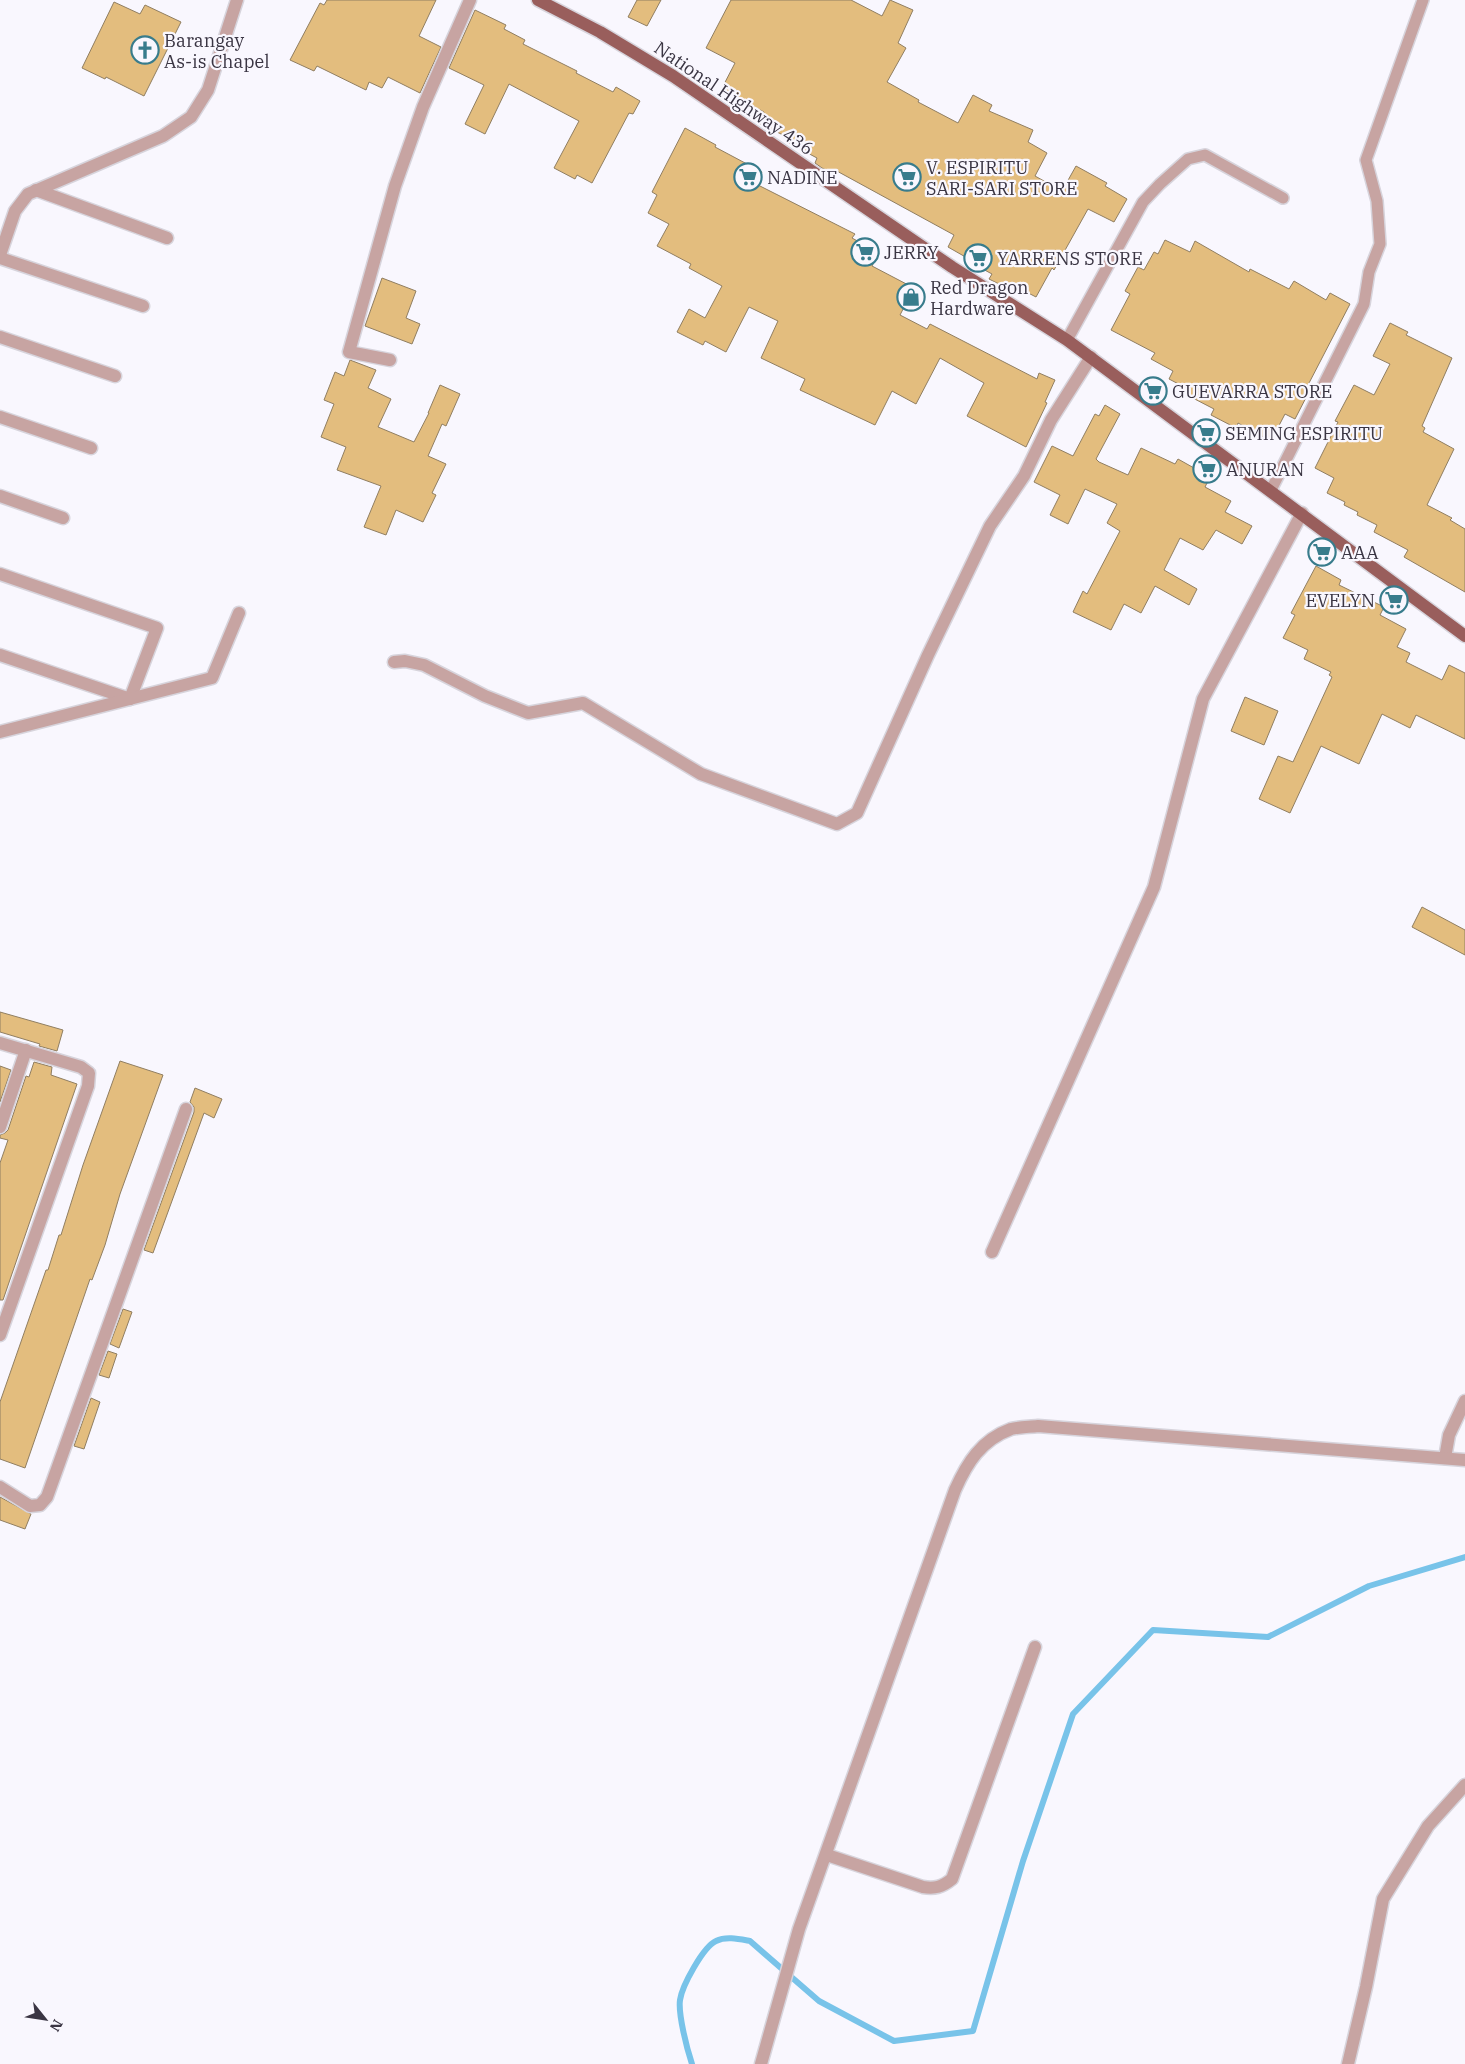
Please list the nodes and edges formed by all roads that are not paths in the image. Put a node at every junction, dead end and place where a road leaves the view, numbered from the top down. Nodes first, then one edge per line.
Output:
1 (237, 0) edge
2 (470, 0) edge
3 (538, 0) edge
4 (1423, 0) edge
5 (36, 190) junction
6 (1283, 198) dead end
7 (167, 238) dead end
8 (0, 256) edge
9 (143, 306) dead end
10 (0, 337) edge
11 (1067, 340) junction
12 (1091, 358) junction
13 (390, 360) dead end
14 (115, 376) dead end
15 (0, 417) edge
16 (91, 448) dead end
17 (1271, 490) junction
18 (0, 496) edge
19 (1302, 513) junction
20 (63, 518) dead end
21 (0, 574) edge
22 (239, 613) dead end
23 (1465, 636) edge
24 (0, 655) edge
25 (394, 662) dead end
26 (130, 699) junction
27 (0, 732) edge
28 (0, 1043) edge
29 (26, 1050) junction
30 (186, 1109) dead end
31 (0, 1127) edge
32 (992, 1252) dead end
33 (0, 1334) edge
34 (1465, 1400) edge
35 (1445, 1458) junction
36 (1465, 1460) edge
37 (0, 1487) edge
38 (1035, 1647) dead end
39 (1465, 1785) edge
40 (827, 1855) junction
41 (761, 2064) edge
42 (1348, 2064) edge

1 - 5 street
2 - 13 street
3 - 11 main road, National Highway 436
4 - 17 lane
5 - 7 street
5 - 8 street
6 - 11 lane
8 - 9 street
10 - 14 street
11 - 12 main road, National Highway 436
12 - 17 main road, National Highway 436
12 - 25 street
15 - 16 street
17 - 19 main road, National Highway 436
18 - 20 street
19 - 23 main road, National Highway 436
19 - 32 street
21 - 26 street
22 - 26 street
24 - 26 street
26 - 27 street
28 - 29 street
29 - 31 street
29 - 33 street
30 - 37 street
34 - 35 street
35 - 36 street
35 - 40 street
38 - 40 street
39 - 42 street
40 - 41 street

